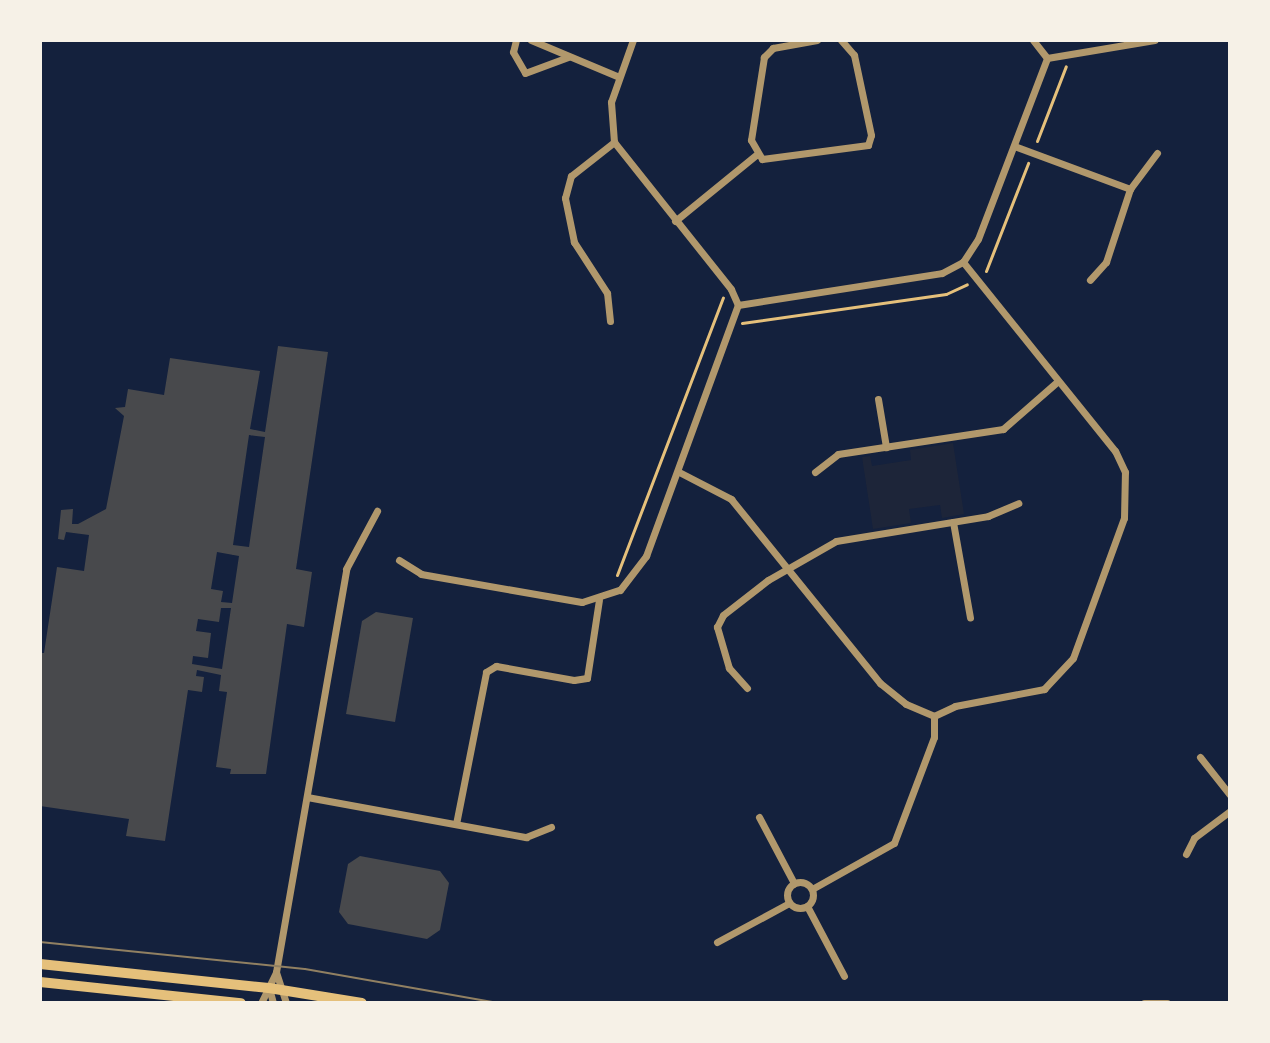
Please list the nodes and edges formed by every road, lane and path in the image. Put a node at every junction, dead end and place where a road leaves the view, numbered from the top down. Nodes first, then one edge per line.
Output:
1 (516, 40) edge
2 (531, 40) edge
3 (633, 40) edge
4 (817, 40) edge
5 (841, 40) edge
6 (1033, 40) edge
7 (1154, 40) edge
8 (1071, 54) junction
9 (568, 57) junction
10 (1047, 58) junction
11 (619, 77) junction
12 (614, 142) junction
13 (1014, 146) junction
14 (1032, 153) junction
15 (1157, 153) dead end
16 (756, 155) junction
17 (1130, 189) junction
18 (675, 221) junction
19 (963, 262) junction
20 (978, 279) junction
21 (1090, 280) dead end
22 (731, 289) junction
23 (738, 305) junction
24 (610, 321) dead end
25 (734, 324) junction
26 (712, 326) junction
27 (1058, 381) junction
28 (878, 399) dead end
29 (886, 447) junction
30 (679, 472) junction
31 (815, 472) dead end
32 (1018, 503) dead end
33 (377, 511) dead end
34 (953, 522) junction
35 (399, 560) dead end
36 (788, 570) junction
37 (609, 597) junction
38 (599, 600) junction
39 (970, 617) dead end
40 (747, 688) dead end
41 (934, 716) junction
42 (1200, 757) dead end
43 (1230, 795) edge
44 (307, 797) junction
45 (1230, 811) edge
46 (759, 817) dead end
47 (456, 824) junction
48 (551, 827) dead end
49 (1186, 854) dead end
50 (794, 883) junction
51 (812, 889) junction
52 (789, 903) junction
53 (807, 906) junction
54 (717, 942) dead end
55 (40, 964) edge
56 (276, 972) junction
57 (844, 976) dead end
58 (40, 982) edge
59 (269, 988) junction
60 (282, 990) junction
61 (194, 1000) edge
62 (241, 1003) edge
63 (261, 1003) edge
64 (273, 1003) edge
65 (286, 1003) edge
66 (362, 1003) edge
67 (1144, 1003) edge
68 (1167, 1003) edge

1 - 9 street
2 - 9 street
3 - 11 street
4 - 16 street
5 - 16 street
6 - 10 street
7 - 8 street
8 - 10 street
8 - 14 path
9 - 11 street
10 - 13 street
11 - 12 street
12 - 18 street
12 - 24 street
13 - 14 street
13 - 19 street
14 - 17 street
14 - 20 path
15 - 17 street
16 - 18 street
17 - 21 street
18 - 22 street
19 - 20 street
19 - 23 street
20 - 25 path
20 - 27 street
22 - 23 street
22 - 26 path
23 - 25 street
25 - 26 path
25 - 30 street
26 - 37 path
27 - 29 street
27 - 41 street
28 - 29 street
29 - 31 street
30 - 36 street
30 - 37 street
32 - 34 street
33 - 44 street
34 - 36 street
34 - 39 street
35 - 38 street
36 - 40 street
36 - 41 street
37 - 38 street
38 - 47 street
41 - 51 street
42 - 43 street
44 - 47 street
44 - 56 street
45 - 49 street
46 - 50 street
47 - 48 street
50 - 51 street
50 - 52 street
51 - 53 street
52 - 53 street
52 - 54 street
53 - 57 street
55 - 59 main road
56 - 59 street
56 - 60 street
58 - 61 main road
59 - 60 main road
59 - 63 street
59 - 64 street
60 - 65 street
60 - 66 main road
61 - 62 main road
67 - 68 street

